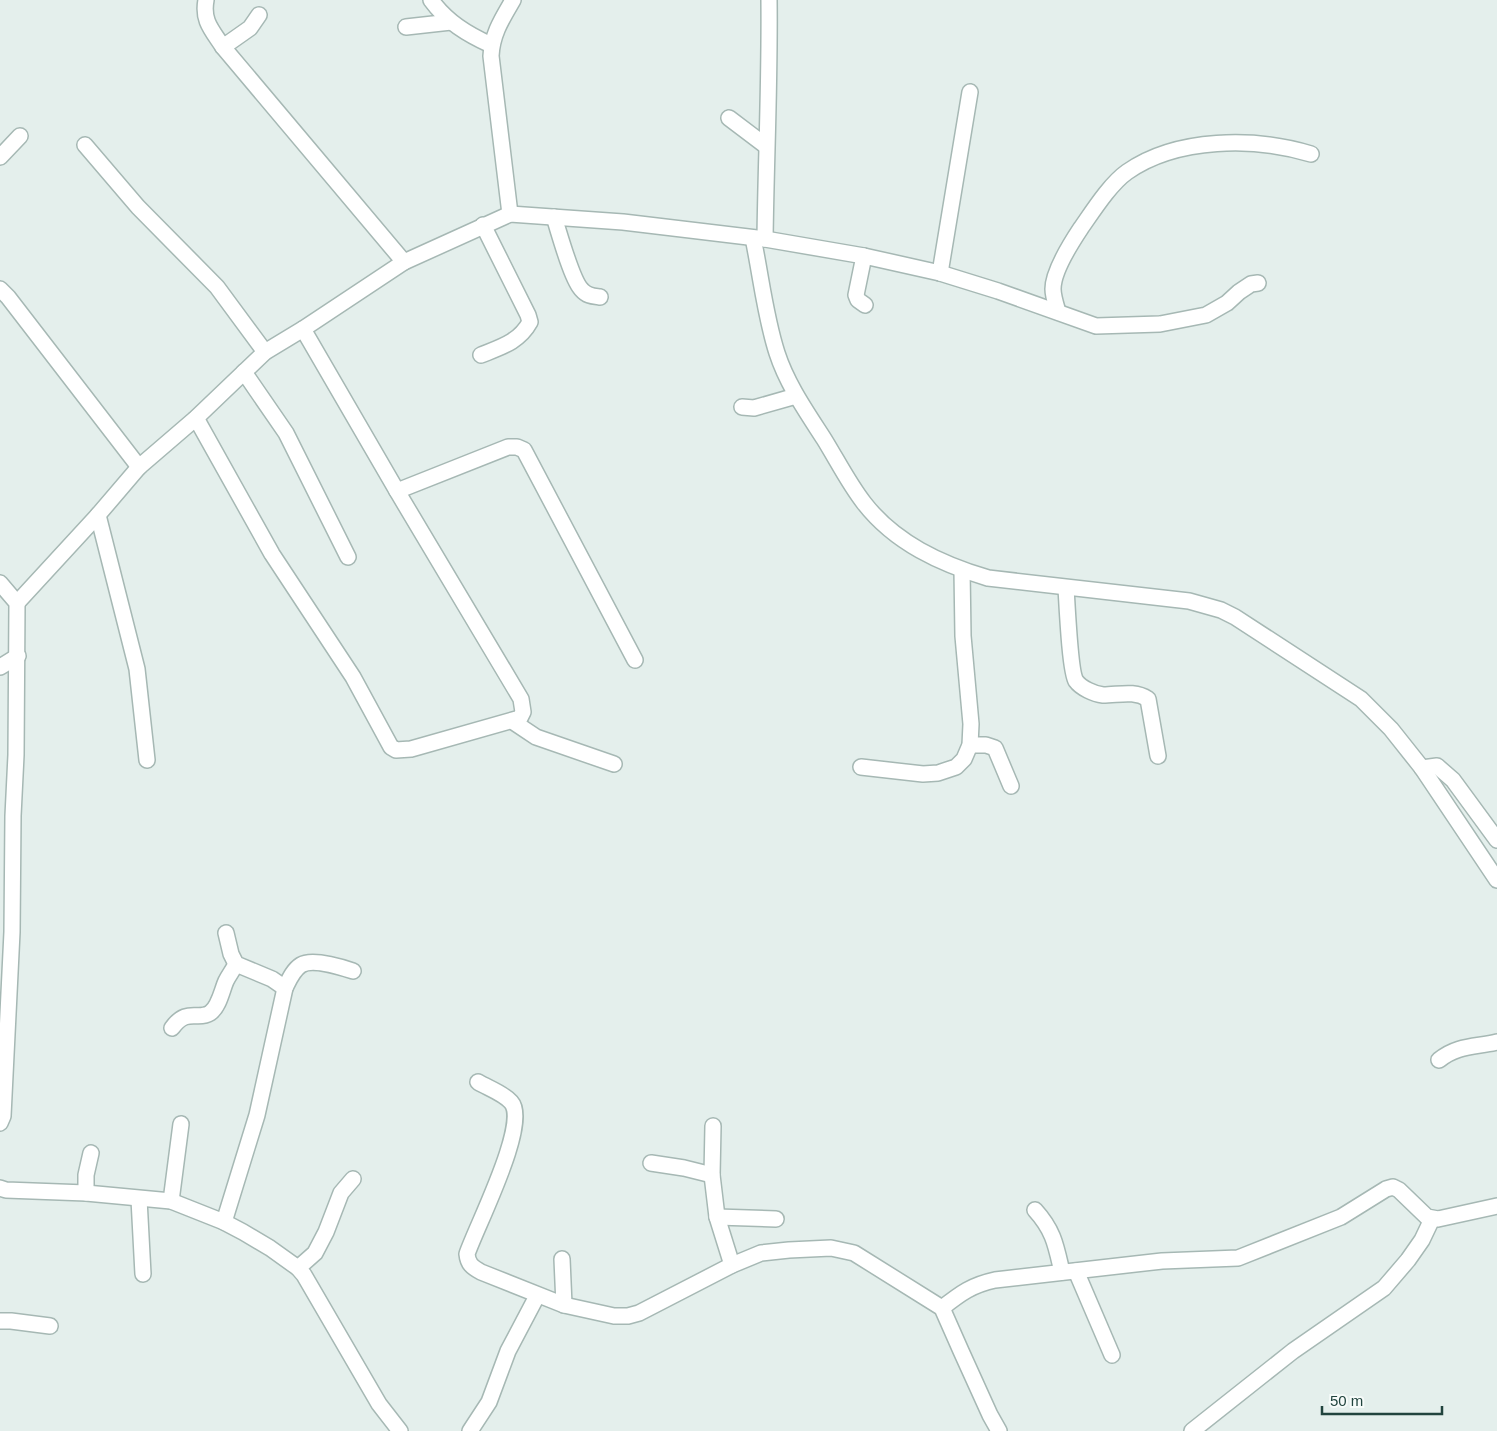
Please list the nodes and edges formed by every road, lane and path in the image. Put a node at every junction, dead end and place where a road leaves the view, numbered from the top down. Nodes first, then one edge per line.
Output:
1 (206, 0) edge
2 (431, 0) edge
3 (513, 0) edge
4 (769, 0) edge
5 (259, 15) dead end
6 (451, 22) junction
7 (406, 27) dead end
8 (491, 46) junction
9 (223, 47) junction
10 (970, 92) dead end
11 (728, 118) dead end
12 (20, 136) dead end
13 (85, 145) dead end
14 (766, 146) junction
15 (1311, 154) dead end
16 (0, 157) edge
17 (510, 214) junction
18 (554, 217) junction
19 (483, 225) junction
20 (759, 238) junction
21 (864, 256) junction
22 (404, 262) junction
23 (940, 273) junction
24 (1258, 283) dead end
25 (0, 289) edge
26 (600, 297) dead end
27 (865, 305) dead end
28 (1058, 312) junction
29 (303, 329) junction
30 (265, 352) junction
31 (481, 355) dead end
32 (244, 372) junction
33 (796, 396) junction
34 (742, 408) dead end
35 (196, 418) junction
36 (139, 467) junction
37 (397, 491) junction
38 (98, 514) junction
39 (348, 557) dead end
40 (962, 570) junction
41 (0, 583) edge
42 (1066, 588) junction
43 (17, 602) junction
44 (18, 656) junction
45 (636, 660) dead end
46 (0, 667) edge
47 (512, 721) junction
48 (970, 745) junction
49 (1158, 756) dead end
50 (147, 760) dead end
51 (614, 764) dead end
52 (861, 767) dead end
53 (1422, 768) junction
54 (1011, 786) dead end
55 (7, 817) edge
56 (1497, 840) edge
57 (1497, 880) edge
58 (226, 933) dead end
59 (236, 964) junction
60 (353, 971) dead end
61 (285, 988) junction
62 (172, 1028) dead end
63 (1497, 1042) edge
64 (1439, 1060) dead end
65 (478, 1082) dead end
66 (0, 1123) edge
67 (181, 1124) dead end
68 (713, 1126) dead end
69 (91, 1153) dead end
70 (651, 1163) dead end
71 (712, 1175) junction
72 (353, 1179) dead end
73 (0, 1188) edge
74 (86, 1193) junction
75 (139, 1199) junction
76 (171, 1201) junction
77 (1497, 1206) edge
78 (1035, 1210) dead end
79 (717, 1218) junction
80 (776, 1219) dead end
81 (1432, 1219) junction
82 (224, 1222) junction
83 (562, 1259) dead end
84 (732, 1265) junction
85 (298, 1268) junction
86 (1069, 1271) junction
87 (143, 1274) dead end
88 (537, 1296) junction
89 (564, 1306) junction
90 (942, 1308) junction
91 (0, 1321) edge
92 (50, 1326) dead end
93 (1112, 1355) dead end
94 (400, 1431) edge
95 (470, 1431) edge
96 (999, 1431) edge
97 (1192, 1431) edge

1 - 9 street
2 - 6 street
3 - 8 street
4 - 14 street
5 - 9 street
6 - 7 street
6 - 8 street
8 - 17 street
9 - 22 street
10 - 23 street
11 - 14 street
12 - 16 street
13 - 30 street
14 - 20 street
15 - 28 street
17 - 18 street
17 - 19 street
18 - 20 street
18 - 26 street
19 - 22 street
19 - 31 street
20 - 21 street
20 - 33 street
21 - 23 street
21 - 27 street
22 - 29 street
23 - 28 street
24 - 28 street
25 - 36 street
29 - 30 street
29 - 37 street
30 - 32 street
32 - 35 street
32 - 39 street
33 - 34 street
33 - 40 street
35 - 36 street
35 - 47 street
36 - 38 street
37 - 45 street
37 - 47 street
38 - 43 street
38 - 50 street
40 - 42 street
40 - 48 street
41 - 43 street
42 - 49 street
42 - 53 street
43 - 44 street
44 - 46 street
44 - 55 street
47 - 51 street
48 - 52 street
48 - 54 street
53 - 56 street
53 - 57 street
55 - 66 street
58 - 59 street
59 - 61 street
59 - 62 street
60 - 61 street
61 - 82 street
63 - 64 street
65 - 88 street
67 - 76 street
68 - 71 street
69 - 74 street
70 - 71 street
71 - 79 street
72 - 85 street
73 - 74 street
74 - 75 street
75 - 76 street
75 - 87 street
76 - 82 street
77 - 81 street
78 - 86 street
79 - 80 street
79 - 84 street
81 - 86 street
81 - 97 street
82 - 85 street
83 - 89 street
84 - 89 street
84 - 90 street
85 - 94 street
86 - 90 street
86 - 93 street
88 - 89 street
88 - 95 street
90 - 96 street
91 - 92 street

